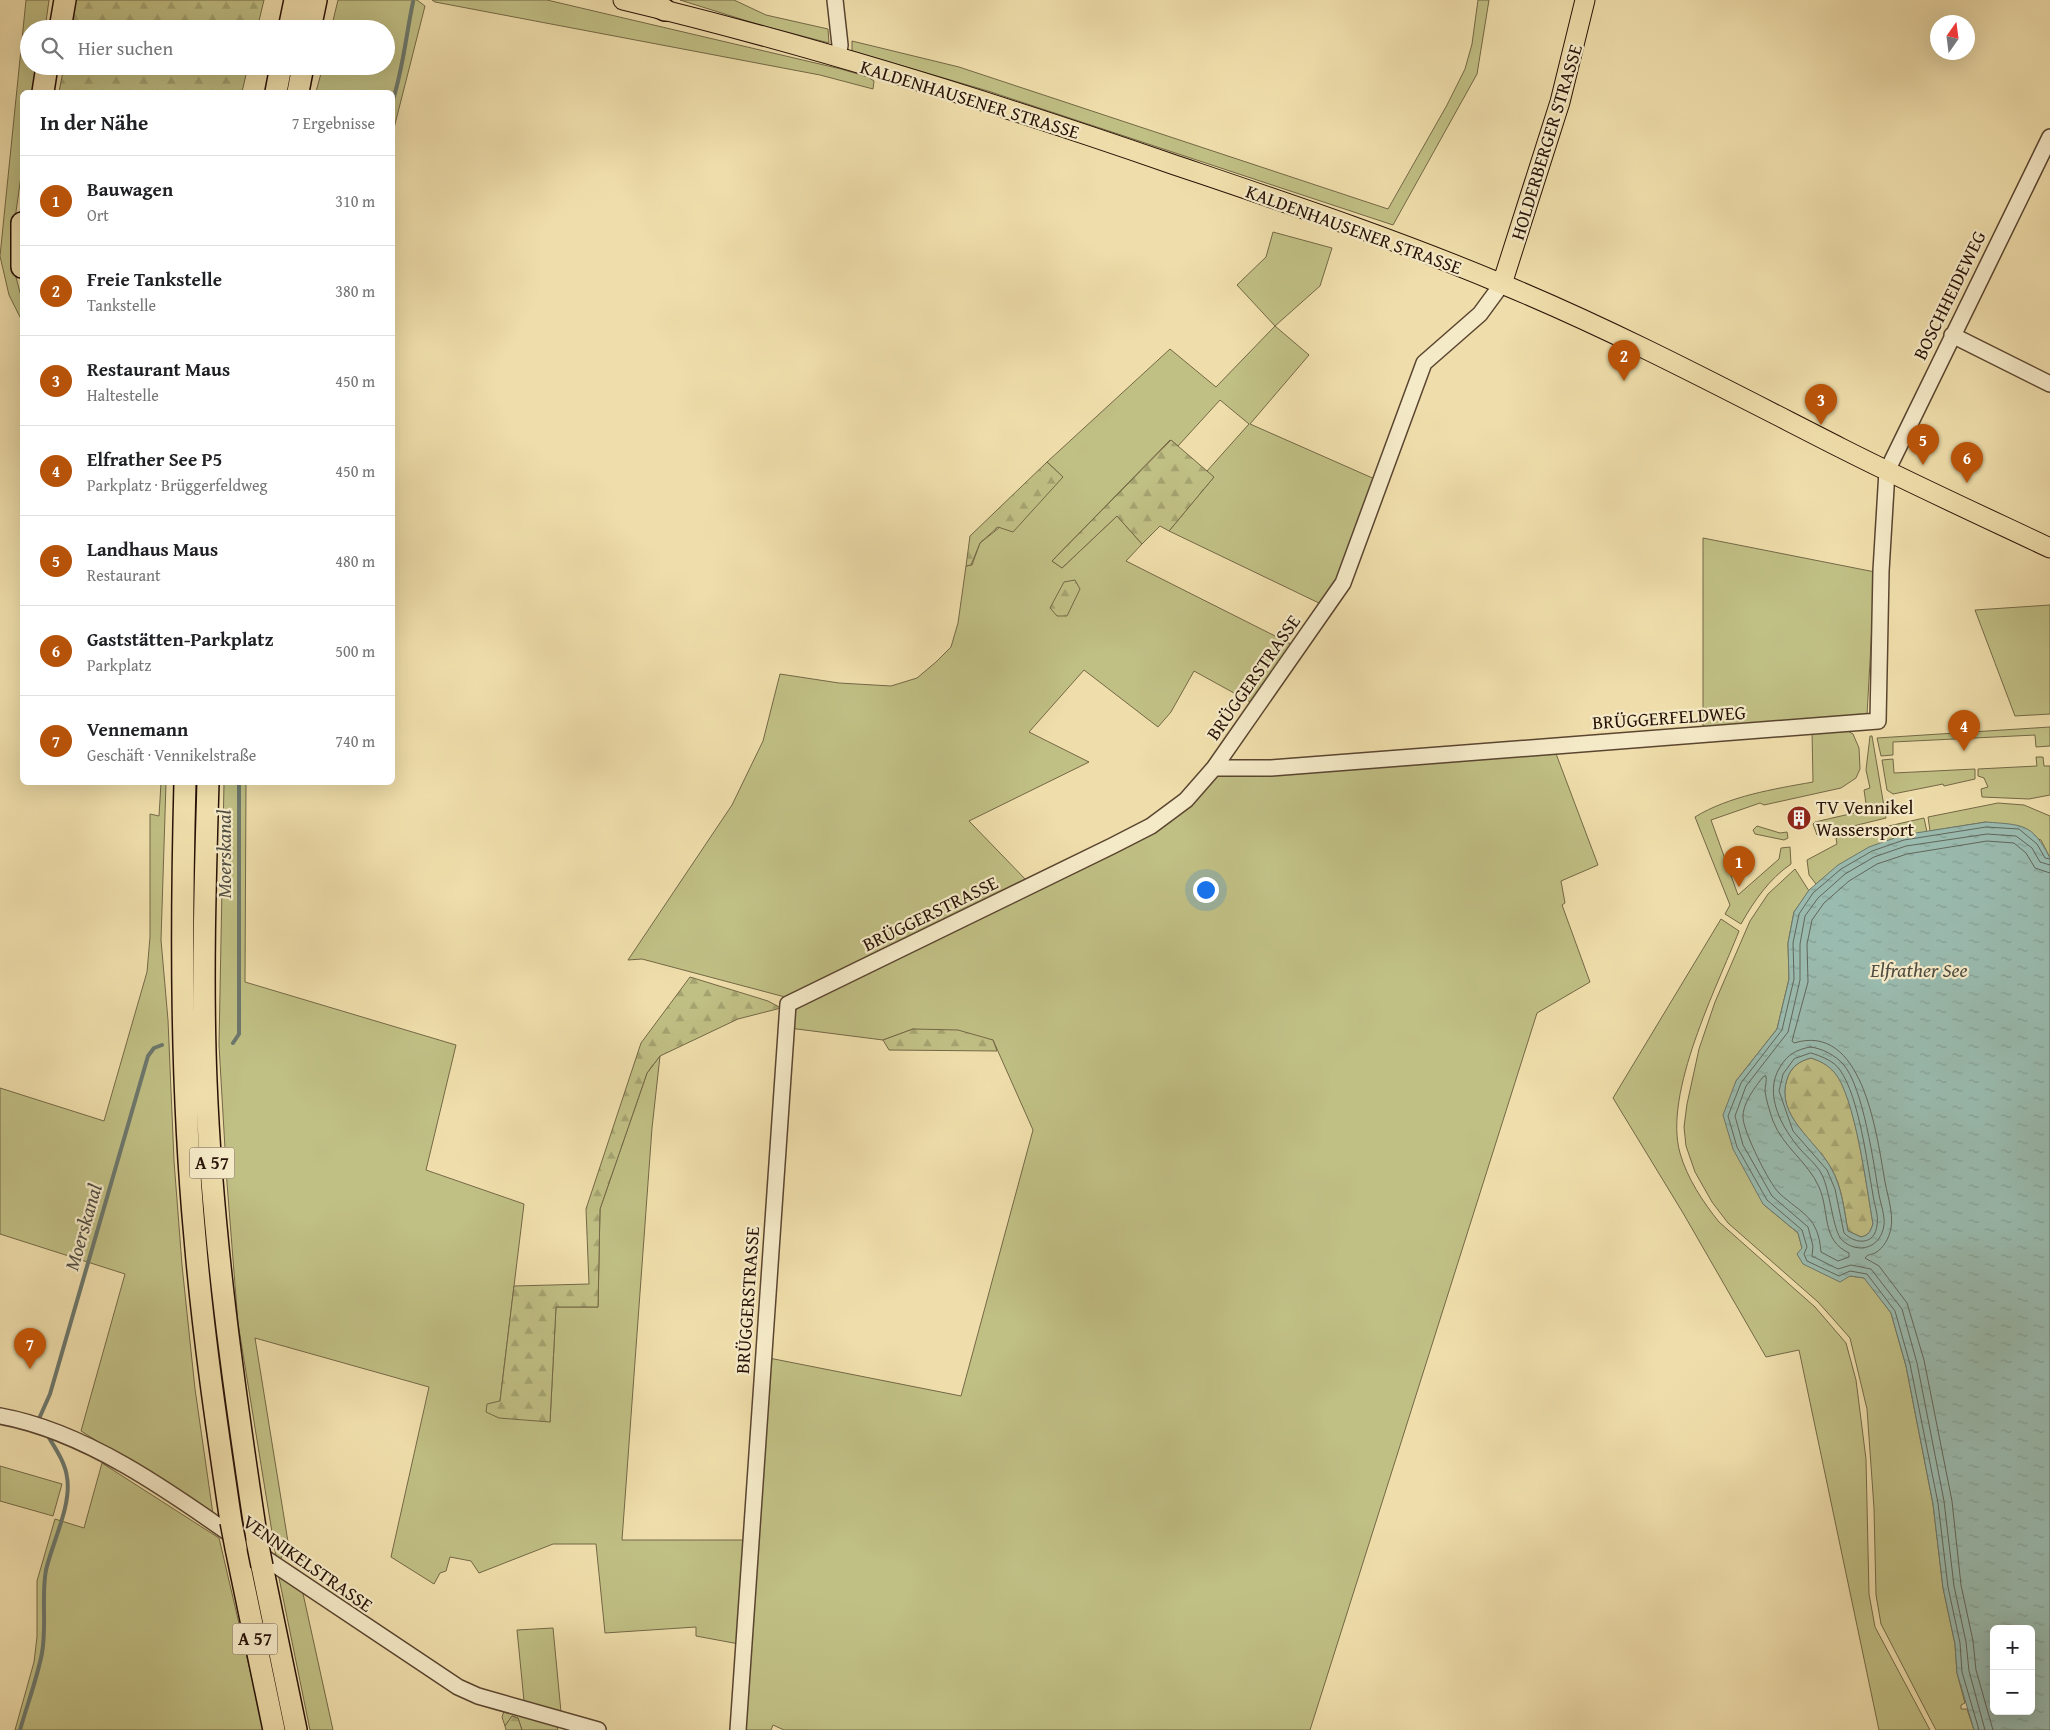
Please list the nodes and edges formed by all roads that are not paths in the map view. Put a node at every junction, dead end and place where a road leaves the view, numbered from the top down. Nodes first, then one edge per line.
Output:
1 (57, 0) edge
2 (65, 0) edge
3 (295, 0) edge
4 (316, 0) edge
5 (623, 0) edge
6 (645, 0) edge
7 (834, 0) edge
8 (1585, 0) edge
9 (665, 10) junction
10 (54, 20) edge
11 (62, 20) edge
12 (291, 20) edge
13 (312, 20) edge
14 (838, 58) junction
15 (46, 75) edge
16 (53, 75) edge
17 (301, 75) edge
18 (43, 90) edge
19 (50, 90) edge
20 (298, 90) edge
21 (2050, 137) edge
22 (1502, 284) junction
23 (1952, 334) junction
24 (2050, 384) edge
25 (1886, 471) junction
26 (2050, 548) edge
27 (1214, 768) junction
28 (185, 785) edge
29 (208, 785) edge
30 (0, 1416) edge
31 (274, 1730) edge
32 (296, 1730) edge
33 (598, 1730) edge
34 (738, 1730) edge

1 - 10 highway
2 - 11 highway
3 - 12 highway
4 - 13 highway
5 - 9 main road, KALDENHAUSENER STRASSE
6 - 9 highway
7 - 14 street
8 - 22 main road, HOLDERBERGER STRASSE
9 - 14 main road, KALDENHAUSENER STRASSE
14 - 22 main road, KALDENHAUSENER STRASSE
15 - 18 highway
16 - 19 highway
17 - 20 highway
21 - 23 street, BOSCHHEIDEWEG
22 - 25 main road, KALDENHAUSENER STRASSE
22 - 27 street, BRÜGGERSTRASSE
23 - 24 street
23 - 25 street, BOSCHHEIDEWEG
25 - 26 main road, KALDENHAUSENER STRASSE
25 - 27 street, BRÜGGERFELDWEG
27 - 34 street, BRÜGGERSTRASSE
28 - 31 highway, A 57, bridge
29 - 32 highway, A 57, bridge
30 - 33 street, VENNIKELSTRASSE

